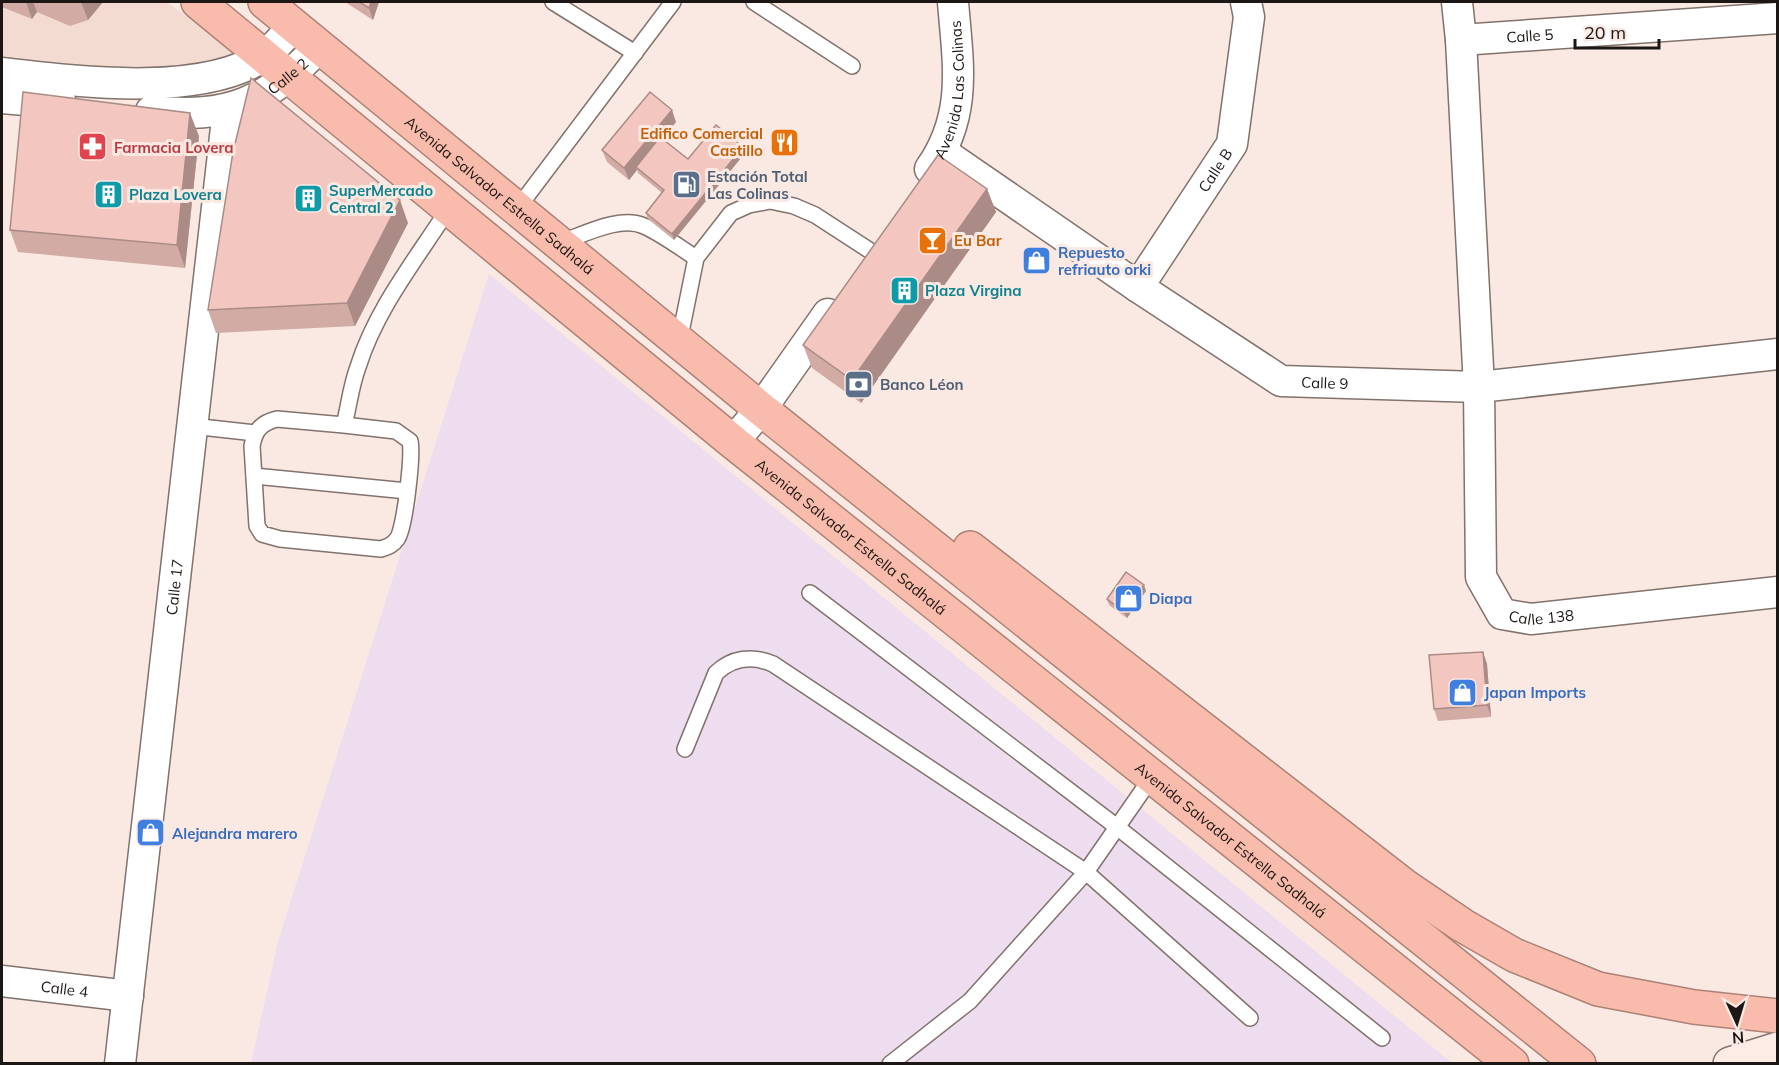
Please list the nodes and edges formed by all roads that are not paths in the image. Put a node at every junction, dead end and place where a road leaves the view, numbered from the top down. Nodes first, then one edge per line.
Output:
1 (198, 2) edge
2 (265, 2) edge
3 (553, 2) edge
4 (673, 2) edge
5 (754, 2) edge
6 (953, 2) edge
7 (1246, 2) edge
8 (1456, 2) edge
9 (1778, 18) edge
10 (294, 25) junction
11 (1461, 40) junction
12 (320, 46) junction
13 (635, 53) junction
14 (265, 55) junction
15 (852, 66) dead end
16 (291, 76) junction
17 (3, 85) edge
18 (2, 105) edge
19 (228, 110) junction
20 (942, 152) junction
21 (916, 188) edge
22 (450, 208) junction
23 (517, 209) junction
24 (559, 243) junction
25 (696, 258) junction
26 (865, 261) joint
27 (1138, 287) junction
28 (679, 342) junction
29 (1778, 354) edge
30 (1479, 387) junction
31 (761, 410) junction
32 (344, 425) junction
33 (192, 426) junction
34 (255, 433) junction
35 (733, 442) junction
36 (254, 476) junction
37 (406, 491) junction
38 (1778, 592) edge
39 (810, 593) dead end
40 (685, 749) dead end
41 (1152, 777) junction
42 (1117, 827) junction
43 (1086, 872) junction
44 (2, 981) edge
45 (128, 996) junction
46 (1778, 1016) edge
47 (1250, 1018) dead end
48 (1382, 1038) dead end
49 (1778, 1049) edge
50 (120, 1064) edge
51 (890, 1064) edge
52 (1512, 1064) edge
53 (1579, 1064) edge
54 (1730, 1064) edge

1 - 14 highway, Avenida Salvador Estrella Sadhalá
2 - 10 highway, Avenida Salvador Estrella Sadhalá
3 - 13 lane
4 - 13 lane
5 - 15 lane
6 - 20 street, Avenida Las Colinas
7 - 27 street, Calle B
8 - 11 street
9 - 11 street, Calle 5
10 - 12 highway, Avenida Salvador Estrella Sadhalá
10 - 14 street, Calle 2
11 - 30 street
12 - 16 street, Calle 2
12 - 23 highway, Avenida Salvador Estrella Sadhalá
13 - 23 lane
14 - 16 highway, Avenida Salvador Estrella Sadhalá
14 - 17 street, Calle 2
16 - 19 street, Calle 2
16 - 22 highway, Avenida Salvador Estrella Sadhalá
17 - 18 street
17 - 19 street, Calle 2
19 - 33 street, Calle 17
20 - 21 street, Avenida Las Colinas
20 - 27 street, Calle 9
22 - 32 lane
22 - 35 highway, Avenida Salvador Estrella Sadhalá
23 - 24 highway, Avenida Salvador Estrella Sadhalá
24 - 25 lane
24 - 28 highway, Avenida Salvador Estrella Sadhalá
25 - 26 lane
25 - 28 lane
26 - 31 street
27 - 30 street, Calle 9
28 - 31 highway, Avenida Salvador Estrella Sadhalá
29 - 30 street, Calle 9
30 - 38 street, Calle 138
31 - 35 street
31 - 46 highway
31 - 53 highway, Avenida Salvador Estrella Sadhalá
32 - 34 lane
32 - 37 lane
33 - 34 lane
33 - 45 street, Calle 17
34 - 36 lane
35 - 41 highway, Avenida Salvador Estrella Sadhalá
36 - 37 lane
36 - 37 lane
39 - 42 lane
40 - 43 lane
41 - 42 lane
41 - 52 highway, Avenida Salvador Estrella Sadhalá
42 - 43 lane
42 - 48 lane
43 - 47 lane
43 - 51 lane
44 - 45 street, Calle 4
45 - 50 street, Calle 17
49 - 54 main road

